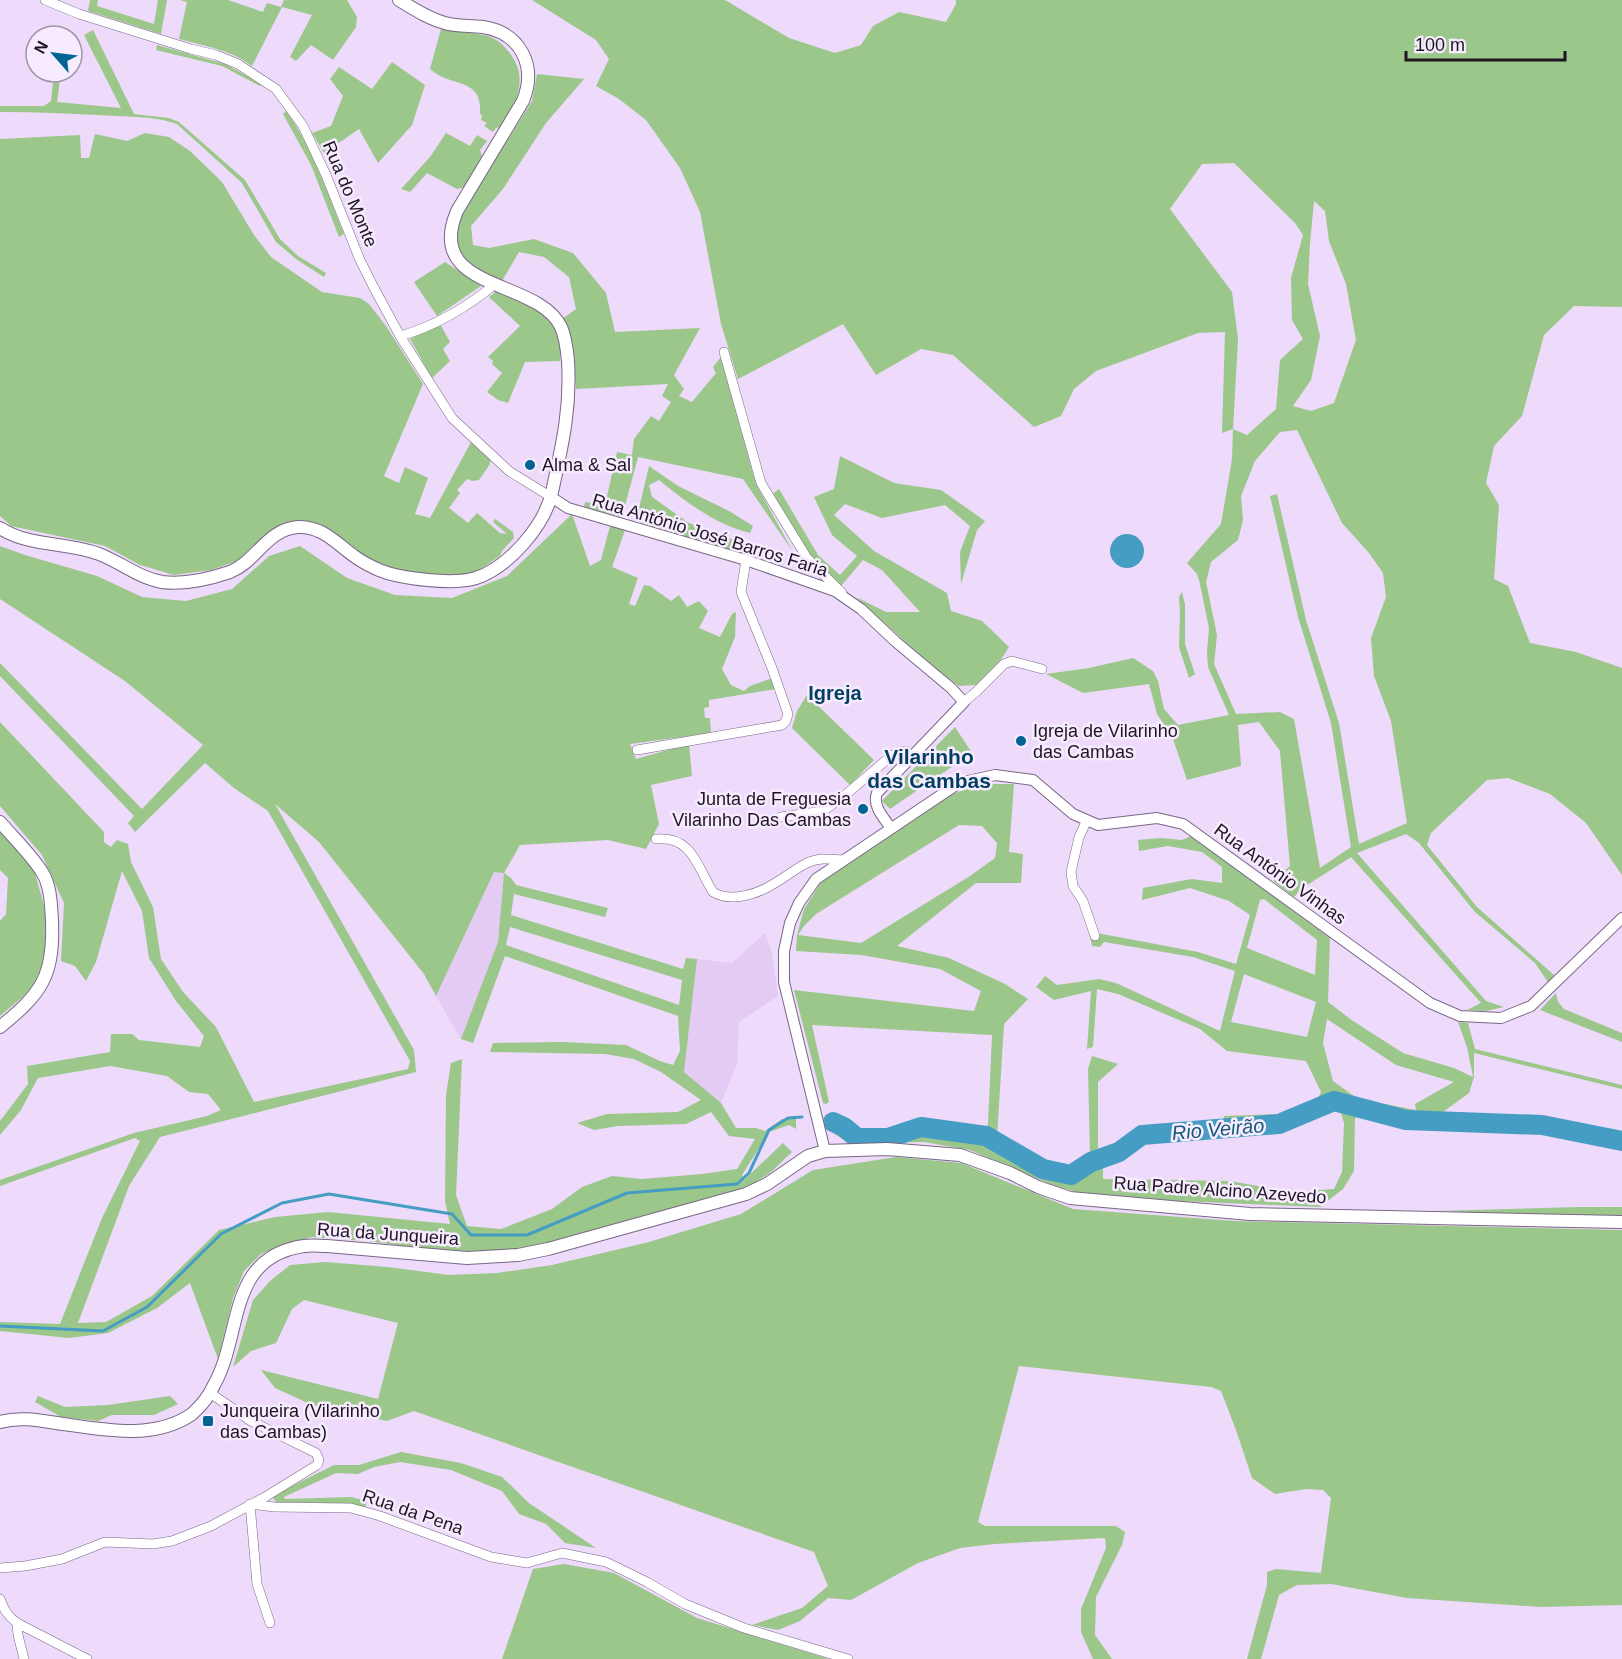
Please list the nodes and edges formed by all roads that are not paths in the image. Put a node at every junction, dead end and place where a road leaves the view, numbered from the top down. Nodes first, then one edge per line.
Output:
1 (45, 0) edge
2 (399, 0) edge
3 (495, 284) junction
4 (400, 336) junction
5 (724, 352) dead end
6 (551, 497) junction
7 (0, 528) edge
8 (746, 560) junction
9 (848, 599) junction
10 (1041, 669) dead end
11 (964, 702) junction
12 (637, 750) dead end
13 (912, 757) junction
14 (781, 817) dead end
15 (1087, 820) junction
16 (0, 822) edge
17 (891, 828) junction
18 (656, 839) dead end
19 (844, 860) junction
20 (1622, 918) edge
21 (1095, 936) dead end
22 (0, 1027) edge
23 (825, 1150) junction
24 (1622, 1222) edge
25 (210, 1393) junction
26 (0, 1422) edge
27 (250, 1504) junction
28 (0, 1568) edge
29 (0, 1599) edge
30 (17, 1623) junction
31 (270, 1623) dead end
32 (24, 1659) edge
33 (87, 1659) edge
34 (848, 1659) edge

1 - 4 street, Rua do Monte
2 - 3 main road
3 - 4 street
3 - 6 main road
4 - 6 street, Rua do Monte
5 - 9 street
6 - 7 main road
6 - 8 street, Rua António José Barros Faria
8 - 9 street, Rua António José Barros Faria
8 - 12 street
9 - 11 street, Rua António José Barros Faria
10 - 11 street
11 - 13 street
13 - 14 street
13 - 17 street
15 - 17 street, Rua António Vinhas
15 - 20 street, Rua António Vinhas
15 - 21 street
16 - 22 main road
17 - 19 street, Rua António Vinhas
18 - 19 street
19 - 23 street, Rua António Vinhas
23 - 24 main road, Rua Padre Alcino Azevedo
23 - 25 main road, Rua da Junqueira
25 - 26 main road, Rua da Junqueira
25 - 27 street
27 - 28 street
27 - 31 street
27 - 34 street, Rua da Pena
29 - 30 street
30 - 32 street
30 - 33 street

